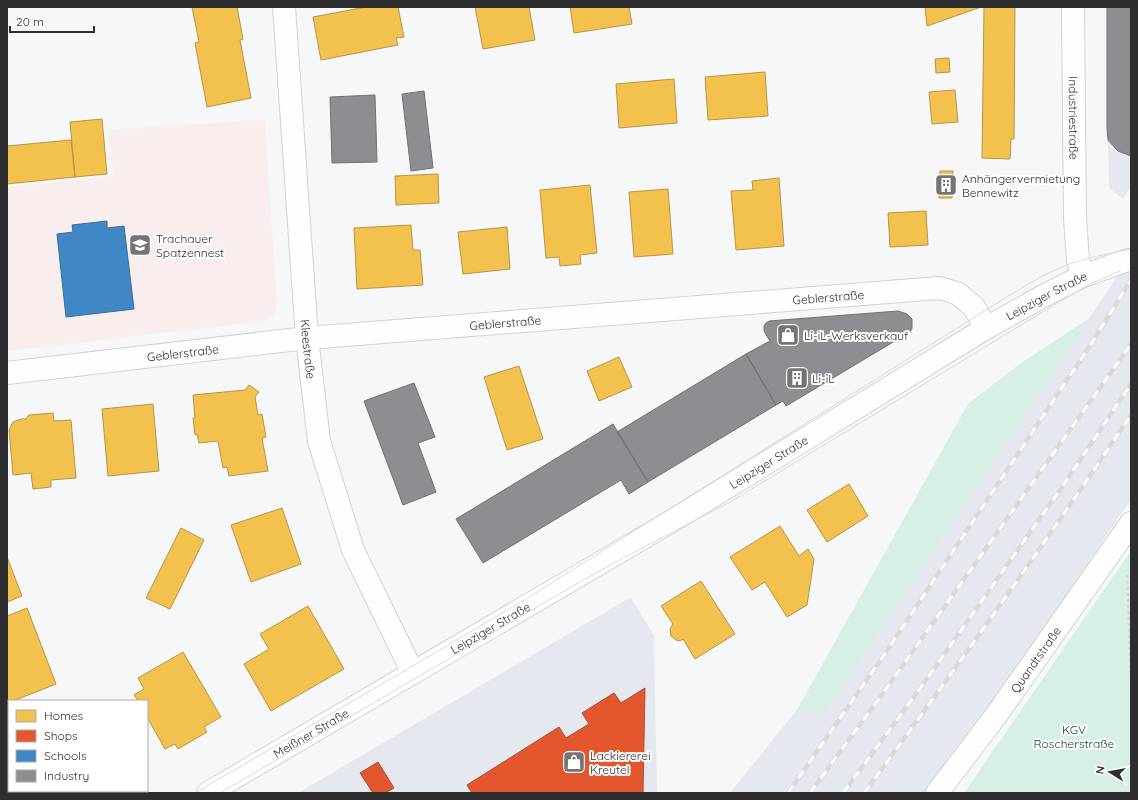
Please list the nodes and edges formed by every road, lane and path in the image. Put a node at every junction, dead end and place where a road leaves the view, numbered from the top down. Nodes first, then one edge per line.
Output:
1 (284, 7) edge
2 (1073, 7) edge
3 (1128, 260) dead end
4 (1083, 276) junction
5 (986, 328) junction
6 (307, 338) junction
7 (7, 373) edge
8 (1126, 531) edge
9 (413, 673) junction
10 (1131, 676) edge
11 (208, 793) edge
12 (937, 793) edge

1 - 6 street, Kleestraße
2 - 4 street, Industriestraße
3 - 4 street, Leipziger Straße
4 - 5 street, Leipziger Straße
5 - 6 street, Geblerstraße
5 - 9 street, Leipziger Straße
6 - 7 street, Geblerstraße
6 - 9 street, Kleestraße
8 - 10 path
8 - 12 street, Quandtstraße
9 - 11 street, Meißner Straße

